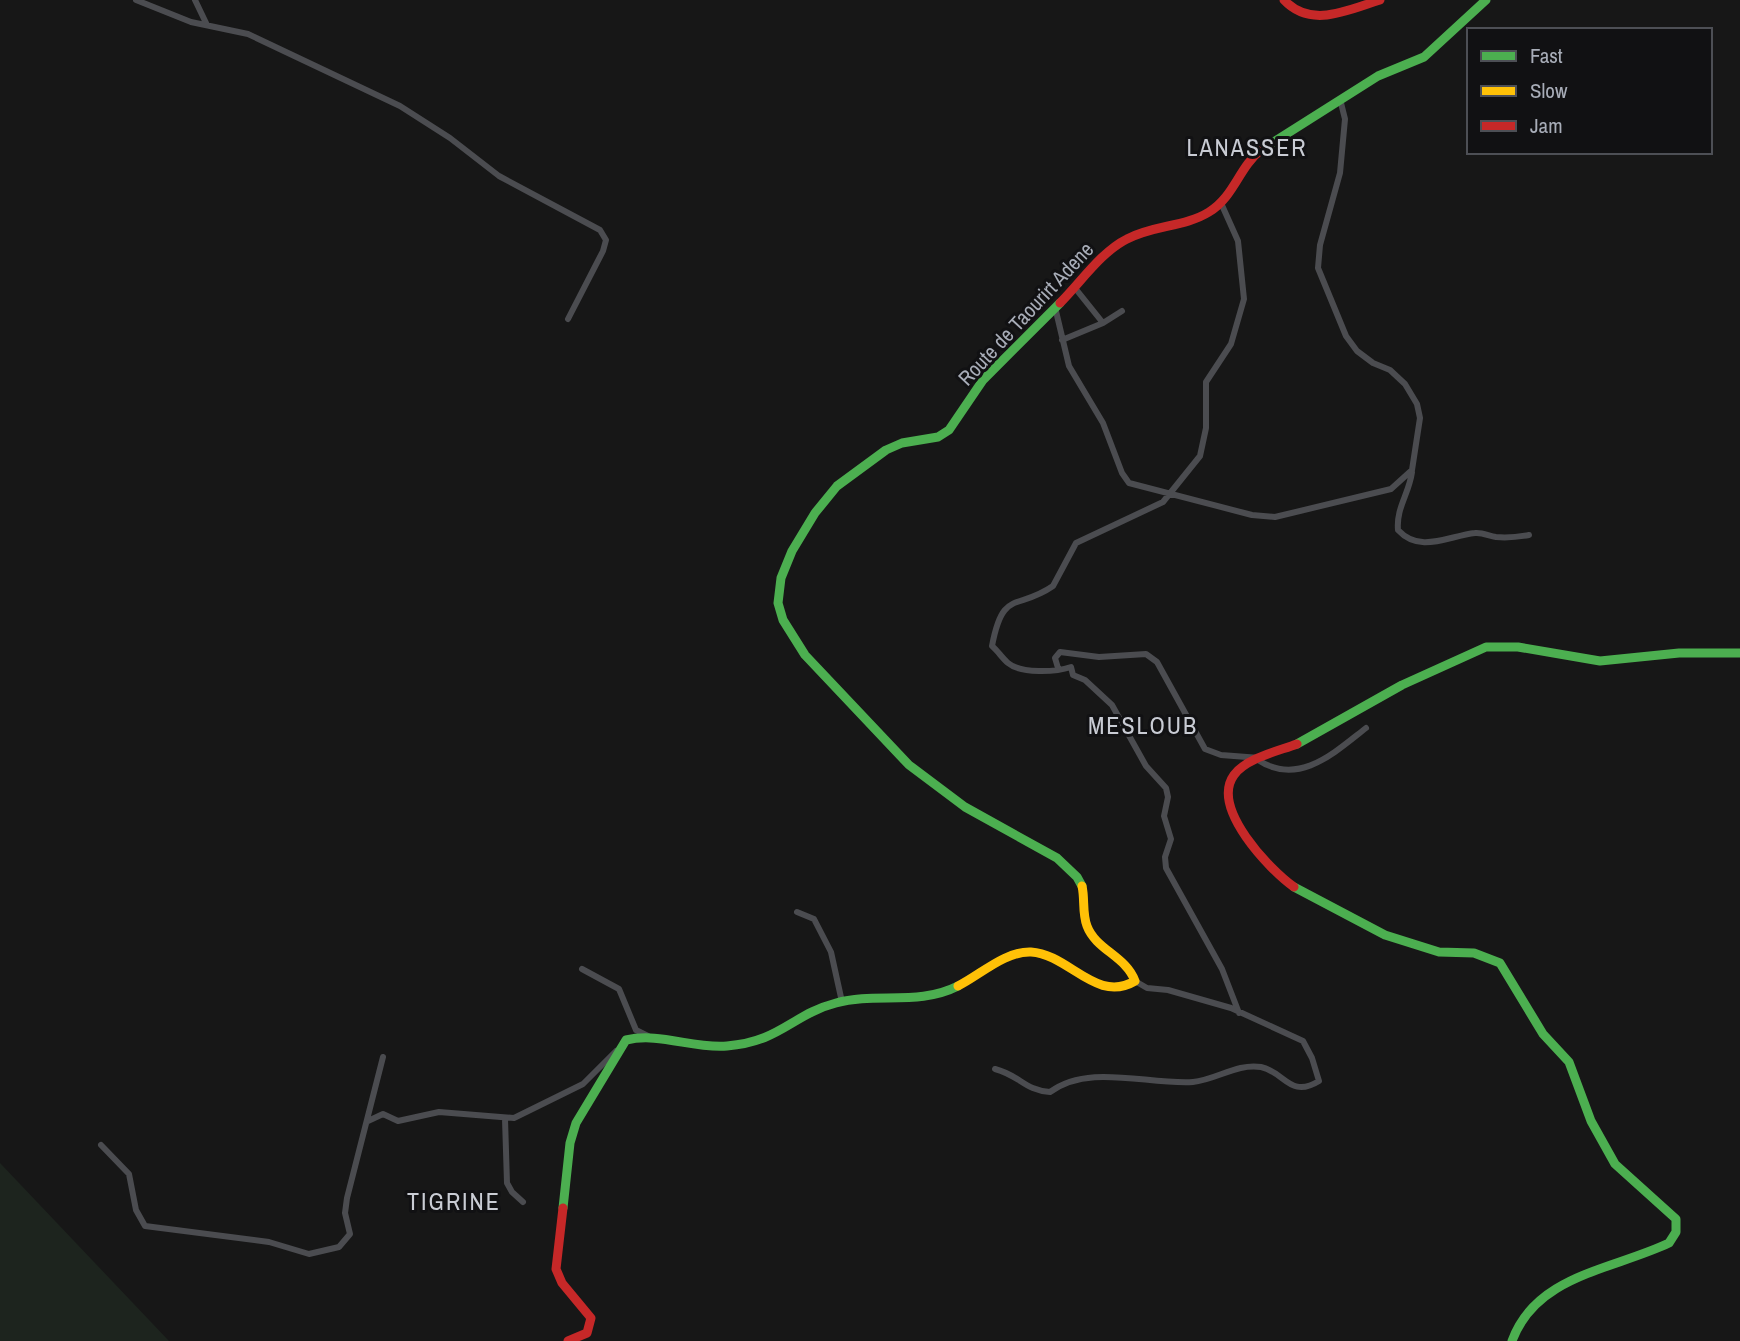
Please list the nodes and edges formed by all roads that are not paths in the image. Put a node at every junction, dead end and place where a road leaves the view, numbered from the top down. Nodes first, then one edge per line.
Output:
1 (136, 0) edge
2 (195, 0) edge
3 (1284, 0) edge
4 (1380, 0) edge
5 (1486, 0) edge
6 (207, 25) junction
7 (1340, 99) junction
8 (1221, 203) junction
9 (1075, 288) junction
10 (1055, 307) junction
11 (1122, 311) dead end
12 (568, 318) dead end
13 (1103, 323) junction
14 (1062, 340) junction
15 (1412, 470) junction
16 (1173, 493) junction
17 (1529, 535) dead end
18 (1740, 653) edge
19 (1058, 668) junction
20 (1366, 728) dead end
21 (1260, 759) junction
22 (797, 912) dead end
23 (582, 969) dead end
24 (1135, 981) junction
25 (842, 1002) junction
26 (1239, 1013) junction
27 (648, 1036) junction
28 (617, 1050) junction
29 (383, 1057) dead end
30 (995, 1069) dead end
31 (505, 1119) junction
32 (368, 1121) junction
33 (101, 1145) dead end
34 (523, 1202) dead end
35 (568, 1341) edge
36 (1512, 1341) edge

1 - 6 street
2 - 6 street
3 - 4 street
5 - 7 street, Route de Taourirt Adene
6 - 12 street
7 - 8 street, Route de Taourirt Adene
7 - 15 street
8 - 9 street, Route de Taourirt Adene
8 - 16 street
9 - 10 street, Route de Taourirt Adene
9 - 13 street
10 - 14 street
10 - 24 street, Route de Taourirt Adene
11 - 13 street
13 - 14 street
14 - 16 street
15 - 16 street
15 - 17 street
16 - 19 street
18 - 21 street
19 - 21 street
19 - 26 street
20 - 21 street
21 - 36 street
22 - 25 street
23 - 27 street
24 - 25 street
24 - 26 street
25 - 27 street
26 - 30 street
27 - 28 street
28 - 31 street
28 - 35 street
29 - 32 street
31 - 32 street
31 - 34 street
32 - 33 street

